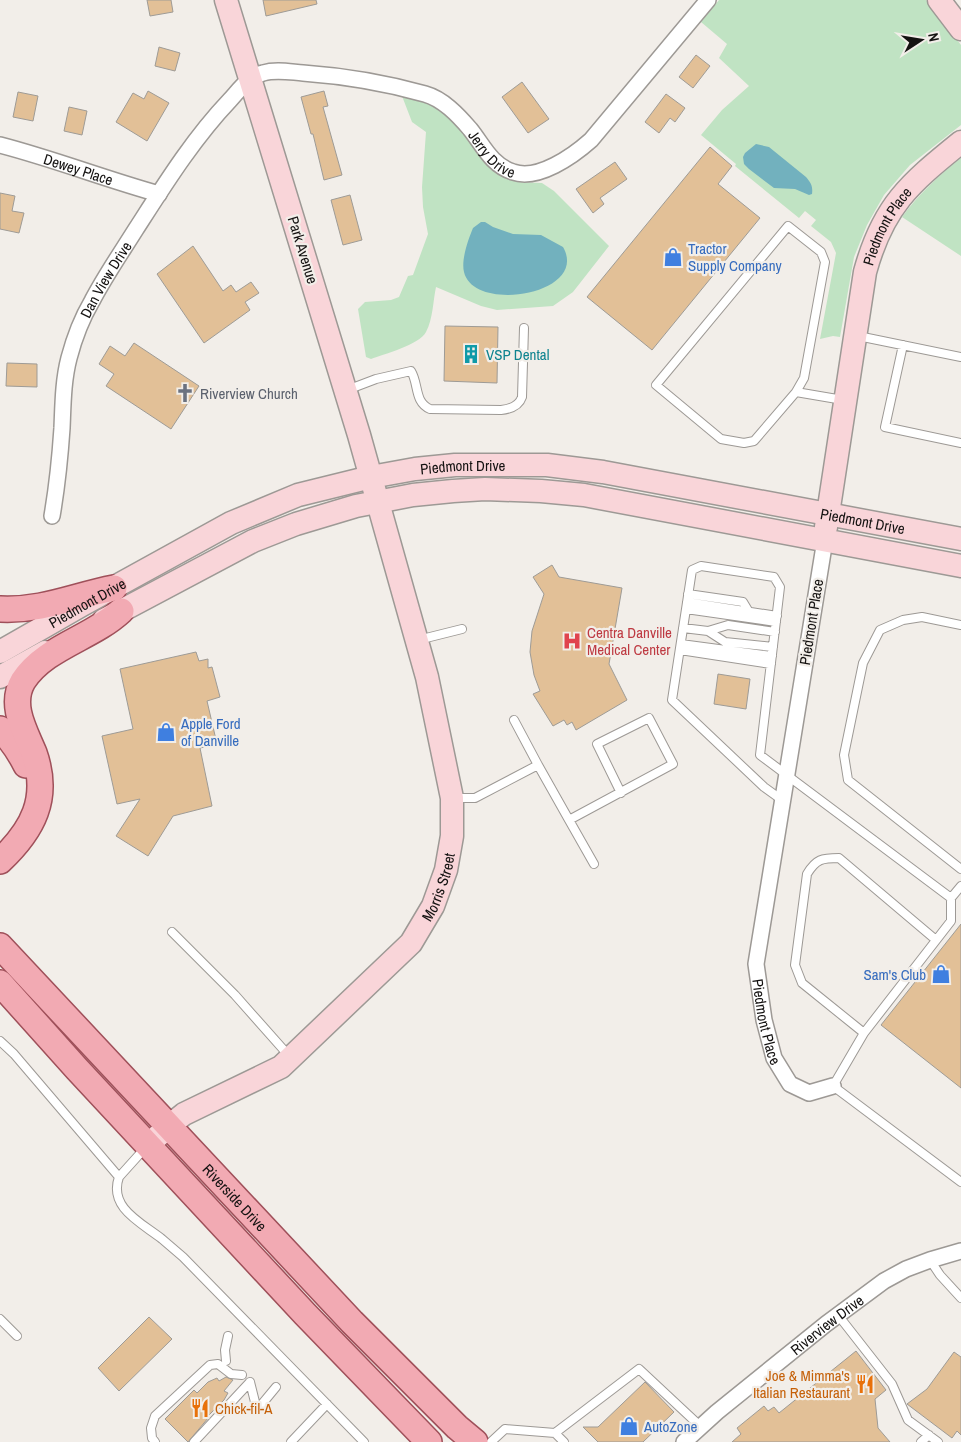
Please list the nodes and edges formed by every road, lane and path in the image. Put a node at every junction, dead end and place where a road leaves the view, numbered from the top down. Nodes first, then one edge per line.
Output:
1 (226, 0) edge
2 (708, 0) edge
3 (939, 0) edge
4 (961, 29) edge
5 (250, 79) junction
6 (961, 142) edge
7 (0, 145) edge
8 (159, 194) junction
9 (524, 328) dead end
10 (855, 335) junction
11 (902, 345) junction
12 (961, 357) edge
13 (346, 390) junction
14 (796, 392) junction
15 (845, 400) junction
16 (961, 443) edge
17 (371, 477) junction
18 (377, 501) junction
19 (827, 514) junction
20 (52, 516) dead end
21 (961, 539) edge
22 (825, 540) junction
23 (961, 566) edge
24 (114, 588) junction
25 (687, 602) junction
26 (0, 609) edge
27 (121, 611) junction
28 (776, 619) junction
29 (961, 625) edge
30 (683, 628) junction
31 (462, 629) dead end
32 (708, 631) junction
33 (775, 632) junction
34 (417, 641) junction
35 (680, 647) junction
36 (773, 647) junction
37 (0, 652) edge
38 (771, 660) junction
39 (0, 677) edge
40 (514, 720) dead end
41 (0, 729) edge
42 (538, 765) junction
43 (787, 775) junction
44 (621, 792) junction
45 (452, 798) junction
46 (783, 800) junction
47 (569, 820) junction
48 (0, 841) edge
49 (0, 860) edge
50 (594, 864) dead end
51 (961, 869) edge
52 (961, 886) edge
53 (951, 898) junction
54 (172, 932) dead end
55 (936, 940) junction
56 (0, 946) edge
57 (0, 983) edge
58 (864, 1033) junction
59 (0, 1041) edge
60 (291, 1059) junction
61 (833, 1086) junction
62 (169, 1126) junction
63 (148, 1145) junction
64 (119, 1177) junction
65 (961, 1182) edge
66 (961, 1251) edge
67 (930, 1260) junction
68 (961, 1298) edge
69 (838, 1315) junction
70 (0, 1319) edge
71 (17, 1336) dead end
72 (228, 1336) dead end
73 (226, 1361) dead end
74 (242, 1375) dead end
75 (276, 1387) dead end
76 (327, 1404) junction
77 (700, 1426) junction
78 (555, 1433) junction
79 (929, 1435) junction
80 (155, 1442) edge
81 (194, 1442) edge
82 (291, 1442) edge
83 (364, 1442) edge
84 (429, 1442) edge
85 (475, 1442) edge
86 (491, 1442) edge
87 (564, 1442) edge
88 (684, 1442) edge
89 (921, 1442) edge
90 (938, 1442) edge

1 - 5 main road, Park Avenue
2 - 5 street, Jerry Drive
3 - 4 main road
5 - 8 street, Dan View Drive
5 - 13 main road, Park Avenue
6 - 10 main road, Piedmont Place
7 - 8 street, Dewey Place
8 - 20 street, Dan View Drive
9 - 13 lane
10 - 11 lane
10 - 15 main road, Piedmont Place
11 - 12 lane
11 - 16 lane
13 - 17 main road, Park Avenue
14 - 14 lane
14 - 15 lane
15 - 19 main road, Piedmont Place
17 - 18 main road, Park Avenue
17 - 19 main road, Piedmont Drive
17 - 24 main road, Piedmont Drive
18 - 22 main road, Piedmont Drive
18 - 27 main road, Piedmont Drive
18 - 34 main road, Morris Street
19 - 21 main road, Piedmont Drive
19 - 22 main road, Piedmont Place
22 - 23 main road, Piedmont Drive
22 - 43 street, Piedmont Place
24 - 26 main road
24 - 37 main road, Piedmont Drive
25 - 28 lane
25 - 28 lane
25 - 28 lane
25 - 30 lane
27 - 39 main road, Piedmont Drive
27 - 49 main road
28 - 33 lane
29 - 51 lane
30 - 32 lane
30 - 35 lane
31 - 34 lane
32 - 33 lane
32 - 36 lane
33 - 36 lane
34 - 45 main road, Morris Street
35 - 38 lane
35 - 46 lane
36 - 38 lane
38 - 43 lane
40 - 42 lane
41 - 48 main road
42 - 45 lane
42 - 47 lane
43 - 46 street, Piedmont Place
43 - 53 lane
44 - 44 lane
44 - 47 lane
45 - 60 main road, Morris Street
46 - 61 street, Piedmont Place
47 - 50 lane
52 - 53 lane
53 - 55 lane
54 - 60 lane
55 - 58 lane
55 - 58 lane
56 - 62 main road, Riverside Drive
57 - 63 main road, Riverside Drive
58 - 61 lane
59 - 64 lane
60 - 62 main road, Morris Street
61 - 65 lane
62 - 63 main road, Morris Street
62 - 85 main road, Riverside Drive
63 - 64 lane
63 - 84 main road, Riverside Drive
64 - 76 lane
66 - 67 street, Riverview Drive
67 - 68 lane
67 - 69 street, Riverview Drive
69 - 77 street, Riverview Drive
69 - 79 lane
70 - 71 lane
72 - 73 lane
74 - 80 lane
75 - 81 lane
76 - 82 lane
76 - 83 lane
77 - 78 lane
77 - 88 street, Riverview Drive
78 - 86 lane
78 - 87 lane
79 - 89 lane
79 - 90 lane

